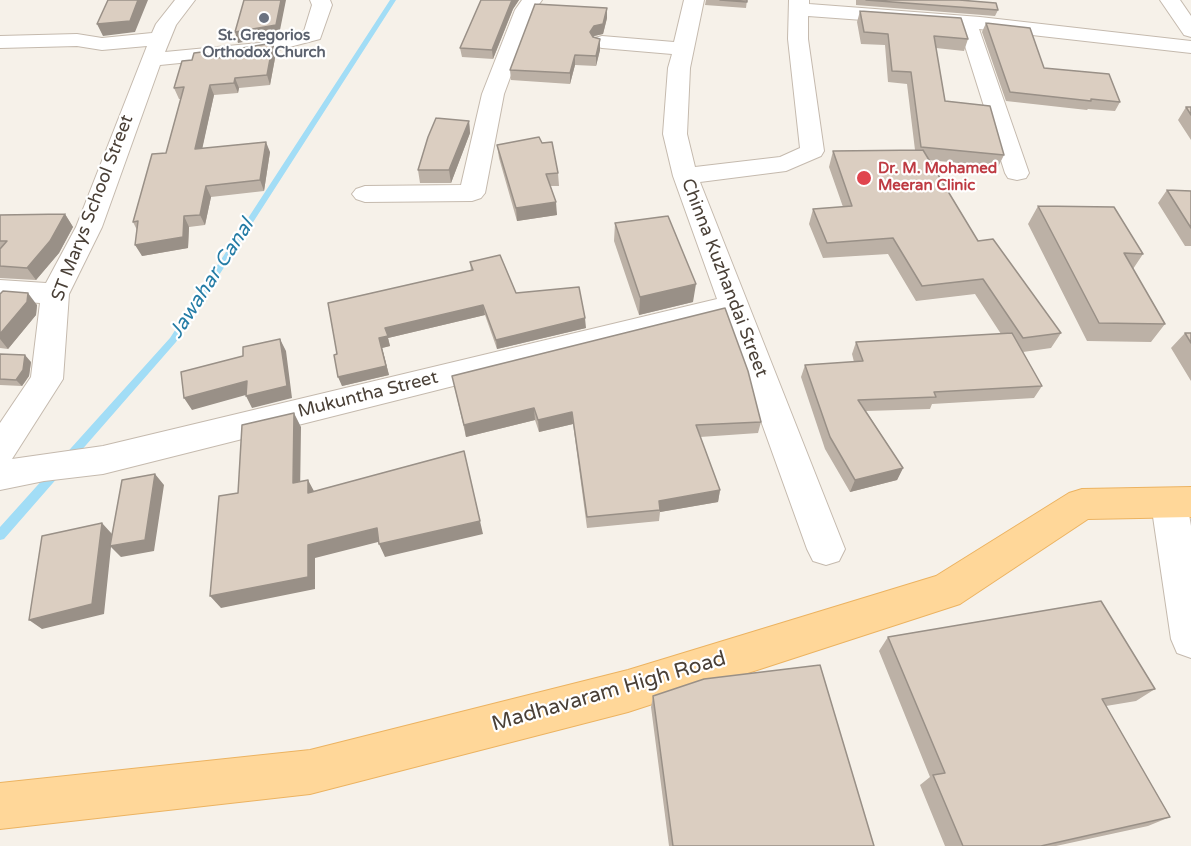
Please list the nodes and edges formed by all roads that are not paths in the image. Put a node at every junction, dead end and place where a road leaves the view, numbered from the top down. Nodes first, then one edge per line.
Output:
1 (185, 0) edge
2 (320, 0) edge
3 (532, 0) edge
4 (694, 0) edge
5 (1170, 0) edge
6 (799, 4) edge
7 (967, 22) junction
8 (1191, 31) edge
9 (0, 42) edge
10 (602, 42) edge
11 (1191, 47) edge
12 (683, 49) junction
13 (155, 51) junction
14 (1017, 173) dead end
15 (685, 176) junction
16 (365, 194) dead end
17 (0, 290) edge
18 (55, 294) junction
19 (735, 305) junction
20 (0, 450) edge
21 (0, 476) edge
22 (1180, 503) edge
23 (826, 549) dead end
24 (1191, 639) edge
25 (0, 806) edge

1 - 13 street, ST Marys School Street
2 - 13 street
3 - 16 street
4 - 12 street, Chinna Kuzhandai Street
5 - 8 street
6 - 7 street
6 - 15 street
7 - 11 street
7 - 14 street
9 - 13 street
10 - 12 street
12 - 15 street, Chinna Kuzhandai Street
13 - 18 street, ST Marys School Street
15 - 19 street, Chinna Kuzhandai Street
17 - 18 street
18 - 20 street, ST Marys School Street
19 - 21 street, Mukuntha Street
19 - 23 street, Chinna Kuzhandai Street
22 - 24 street
22 - 25 main road, Madhavaram High Road

